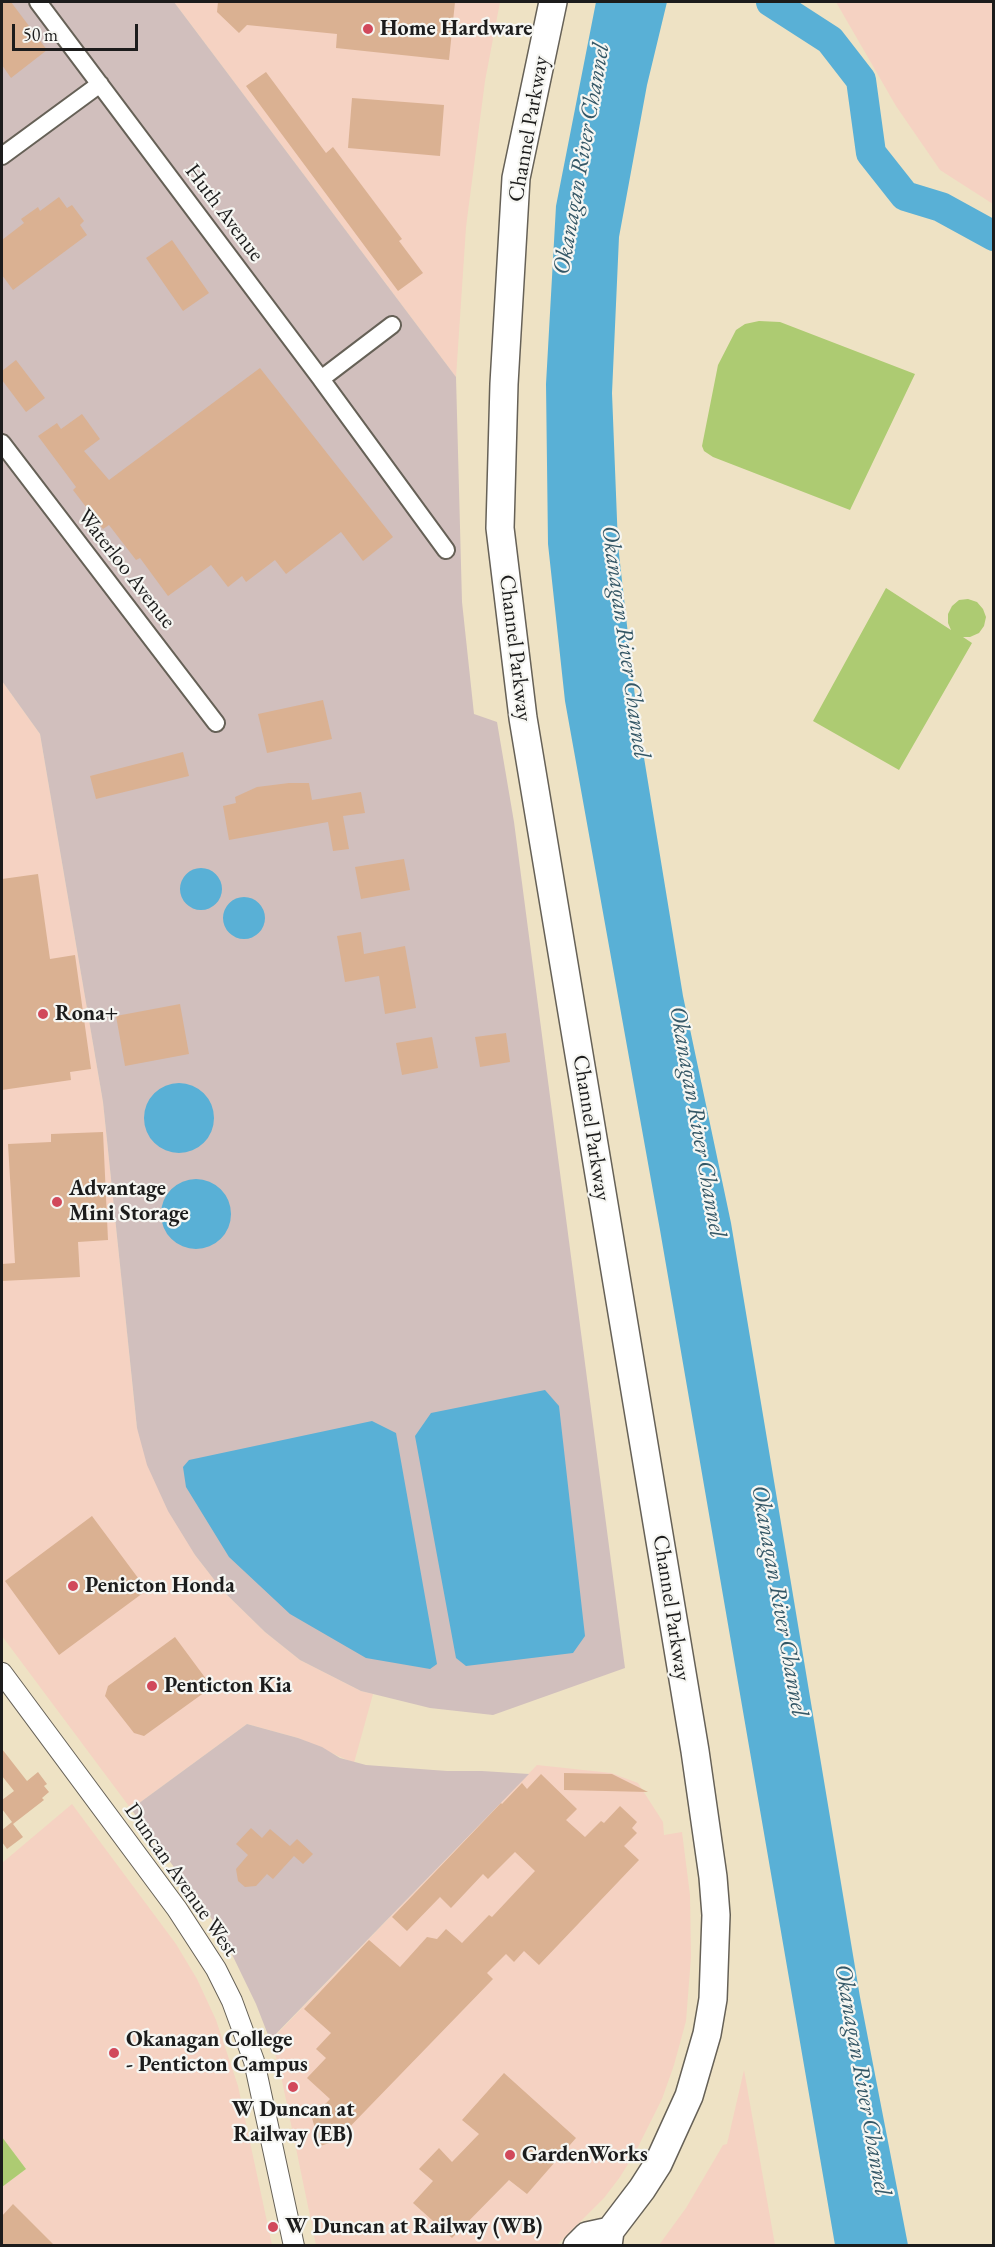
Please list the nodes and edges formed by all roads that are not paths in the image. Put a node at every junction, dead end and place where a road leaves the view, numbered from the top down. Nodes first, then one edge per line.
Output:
1 (38, 2) edge
2 (553, 2) edge
3 (100, 84) junction
4 (2, 156) edge
5 (392, 326) dead end
6 (321, 379) junction
7 (2, 443) edge
8 (446, 550) dead end
9 (216, 723) dead end
10 (5, 1685) edge
11 (609, 2238) edge
12 (294, 2246) edge
13 (577, 2246) edge

1 - 3 street, Huth Avenue
2 - 11 highway, Channel Parkway
3 - 4 street
3 - 6 street, Huth Avenue
5 - 6 street
6 - 8 street, Huth Avenue
7 - 9 street, Waterloo Avenue
10 - 12 street, Duncan Avenue West
11 - 13 highway, Channel Parkway

